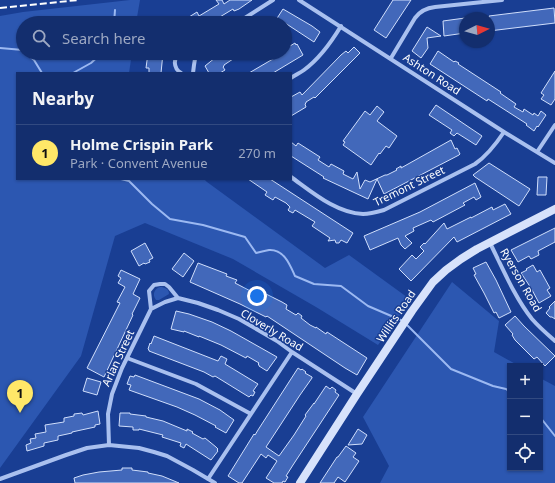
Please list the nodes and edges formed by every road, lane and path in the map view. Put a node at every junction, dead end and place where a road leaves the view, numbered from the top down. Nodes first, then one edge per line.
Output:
1 (273, 0) edge
2 (299, 0) edge
3 (502, 0) edge
4 (249, 16) edge
5 (341, 26) junction
6 (391, 58) junction
7 (176, 60) edge
8 (195, 60) edge
9 (179, 72) edge
10 (193, 72) edge
11 (292, 77) edge
12 (555, 125) edge
13 (504, 132) junction
14 (537, 152) junction
15 (555, 163) edge
16 (292, 178) edge
17 (555, 210) edge
18 (490, 243) junction
19 (178, 298) junction
20 (151, 309) junction
21 (555, 341) edge
22 (292, 352) junction
23 (128, 358) junction
24 (357, 394) junction
25 (251, 414) junction
26 (109, 445) junction
27 (0, 479) edge
28 (208, 479) junction
29 (215, 483) edge
30 (300, 483) edge

1 - 4 street
2 - 5 street, Ashton Road
3 - 6 street
5 - 6 street, Ashton Road
5 - 11 street
6 - 13 street, Ashton Road
7 - 9 street
8 - 10 street
12 - 14 street
13 - 14 street, Ashton Road
13 - 16 street, Tremont Street
14 - 15 street, Ashton Road
17 - 18 street, Willits Road
18 - 21 street, Ryerson Road
18 - 24 street, Willits Road
19 - 20 street
19 - 20 street
19 - 22 street, Cloverly Road
20 - 23 street, Arlan Street
22 - 24 street, Cloverly Road
22 - 25 street
23 - 25 street
23 - 26 street, Arlan Street
24 - 30 street, Willits Road
25 - 28 street
26 - 27 street
26 - 28 street
28 - 29 street

